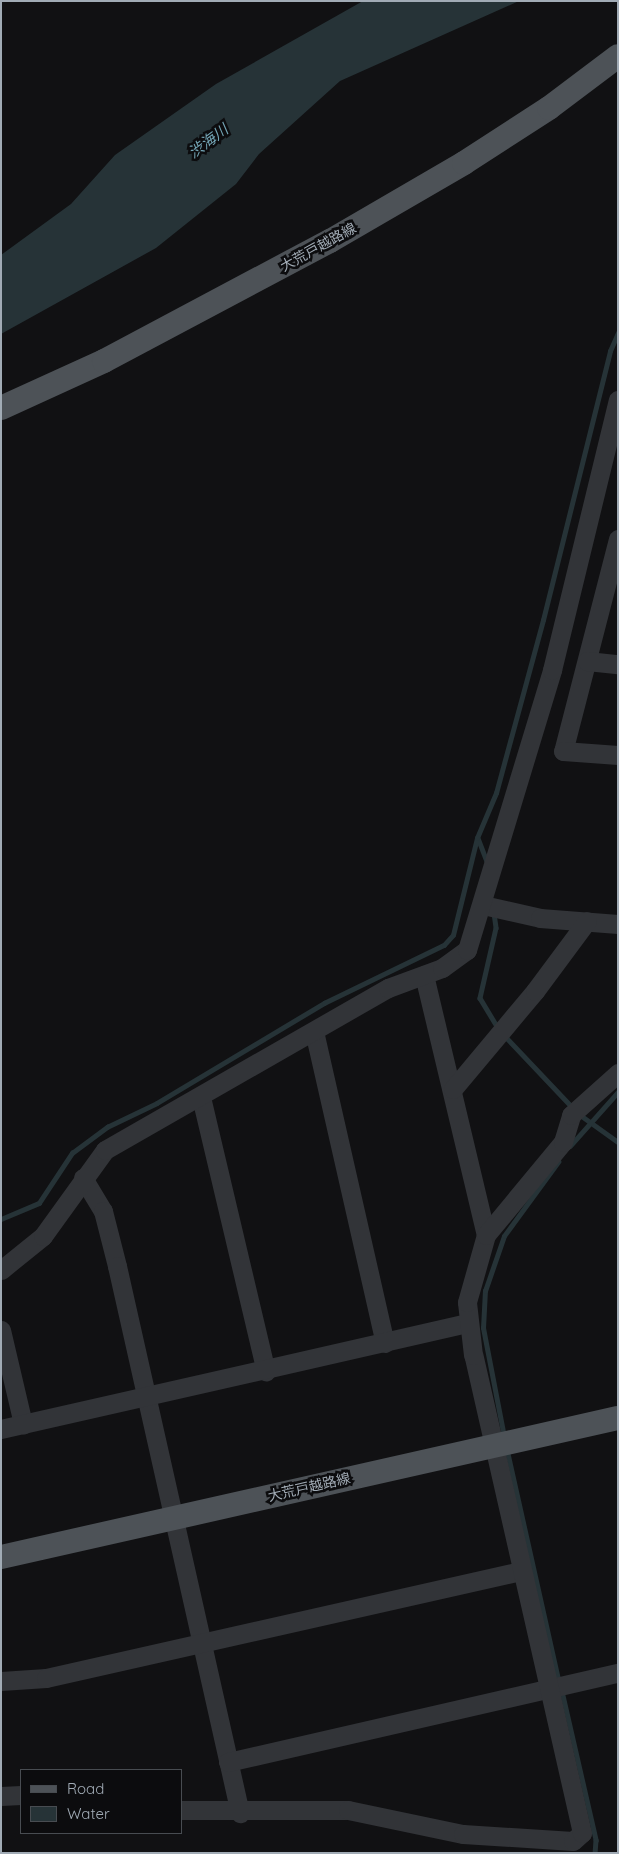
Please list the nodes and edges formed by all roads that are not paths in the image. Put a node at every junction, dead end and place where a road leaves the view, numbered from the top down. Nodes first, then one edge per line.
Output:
1 (618, 56) edge
2 (618, 400) edge
3 (1, 408) edge
4 (618, 540) edge
5 (614, 570) edge
6 (587, 661) junction
7 (618, 664) edge
8 (618, 755) edge
9 (483, 905) junction
10 (588, 921) junction
11 (618, 924) edge
12 (424, 976) junction
13 (314, 1031) junction
14 (618, 1073) edge
15 (453, 1089) junction
16 (201, 1097) junction
17 (83, 1178) junction
18 (486, 1236) junction
19 (1, 1270) edge
20 (467, 1323) junction
21 (1, 1330) edge
22 (384, 1343) junction
23 (266, 1370) junction
24 (144, 1397) junction
25 (618, 1418) edge
26 (23, 1424) junction
27 (1, 1429) edge
28 (495, 1446) junction
29 (172, 1519) junction
30 (1, 1557) edge
31 (522, 1571) junction
32 (200, 1642) junction
33 (618, 1673) edge
34 (1, 1680) edge
35 (548, 1688) junction
36 (228, 1762) junction
37 (20, 1795) edge
38 (1, 1796) edge
39 (182, 1810) edge
40 (240, 1812) junction

1 - 3 main road, 大荒戸越路線
2 - 9 street
4 - 5 street
5 - 6 street
6 - 7 street
6 - 8 street
9 - 10 street
9 - 12 street
10 - 11 street
10 - 15 street
12 - 13 street
12 - 15 street
13 - 16 street
13 - 22 street
14 - 18 street
15 - 18 street
16 - 17 street
16 - 23 street
17 - 19 street
17 - 24 street
18 - 20 street
20 - 22 street
20 - 28 street
21 - 26 street
22 - 23 street
23 - 24 street
24 - 26 street
24 - 29 street
25 - 28 main road, 大荒戸越路線
26 - 27 street
28 - 29 main road, 大荒戸越路線
28 - 31 street
29 - 30 main road, 大荒戸越路線
29 - 32 street
31 - 32 street
31 - 35 street
32 - 34 street
32 - 36 street
33 - 35 street
35 - 36 street
35 - 40 street
36 - 40 street
37 - 38 street
39 - 40 street

